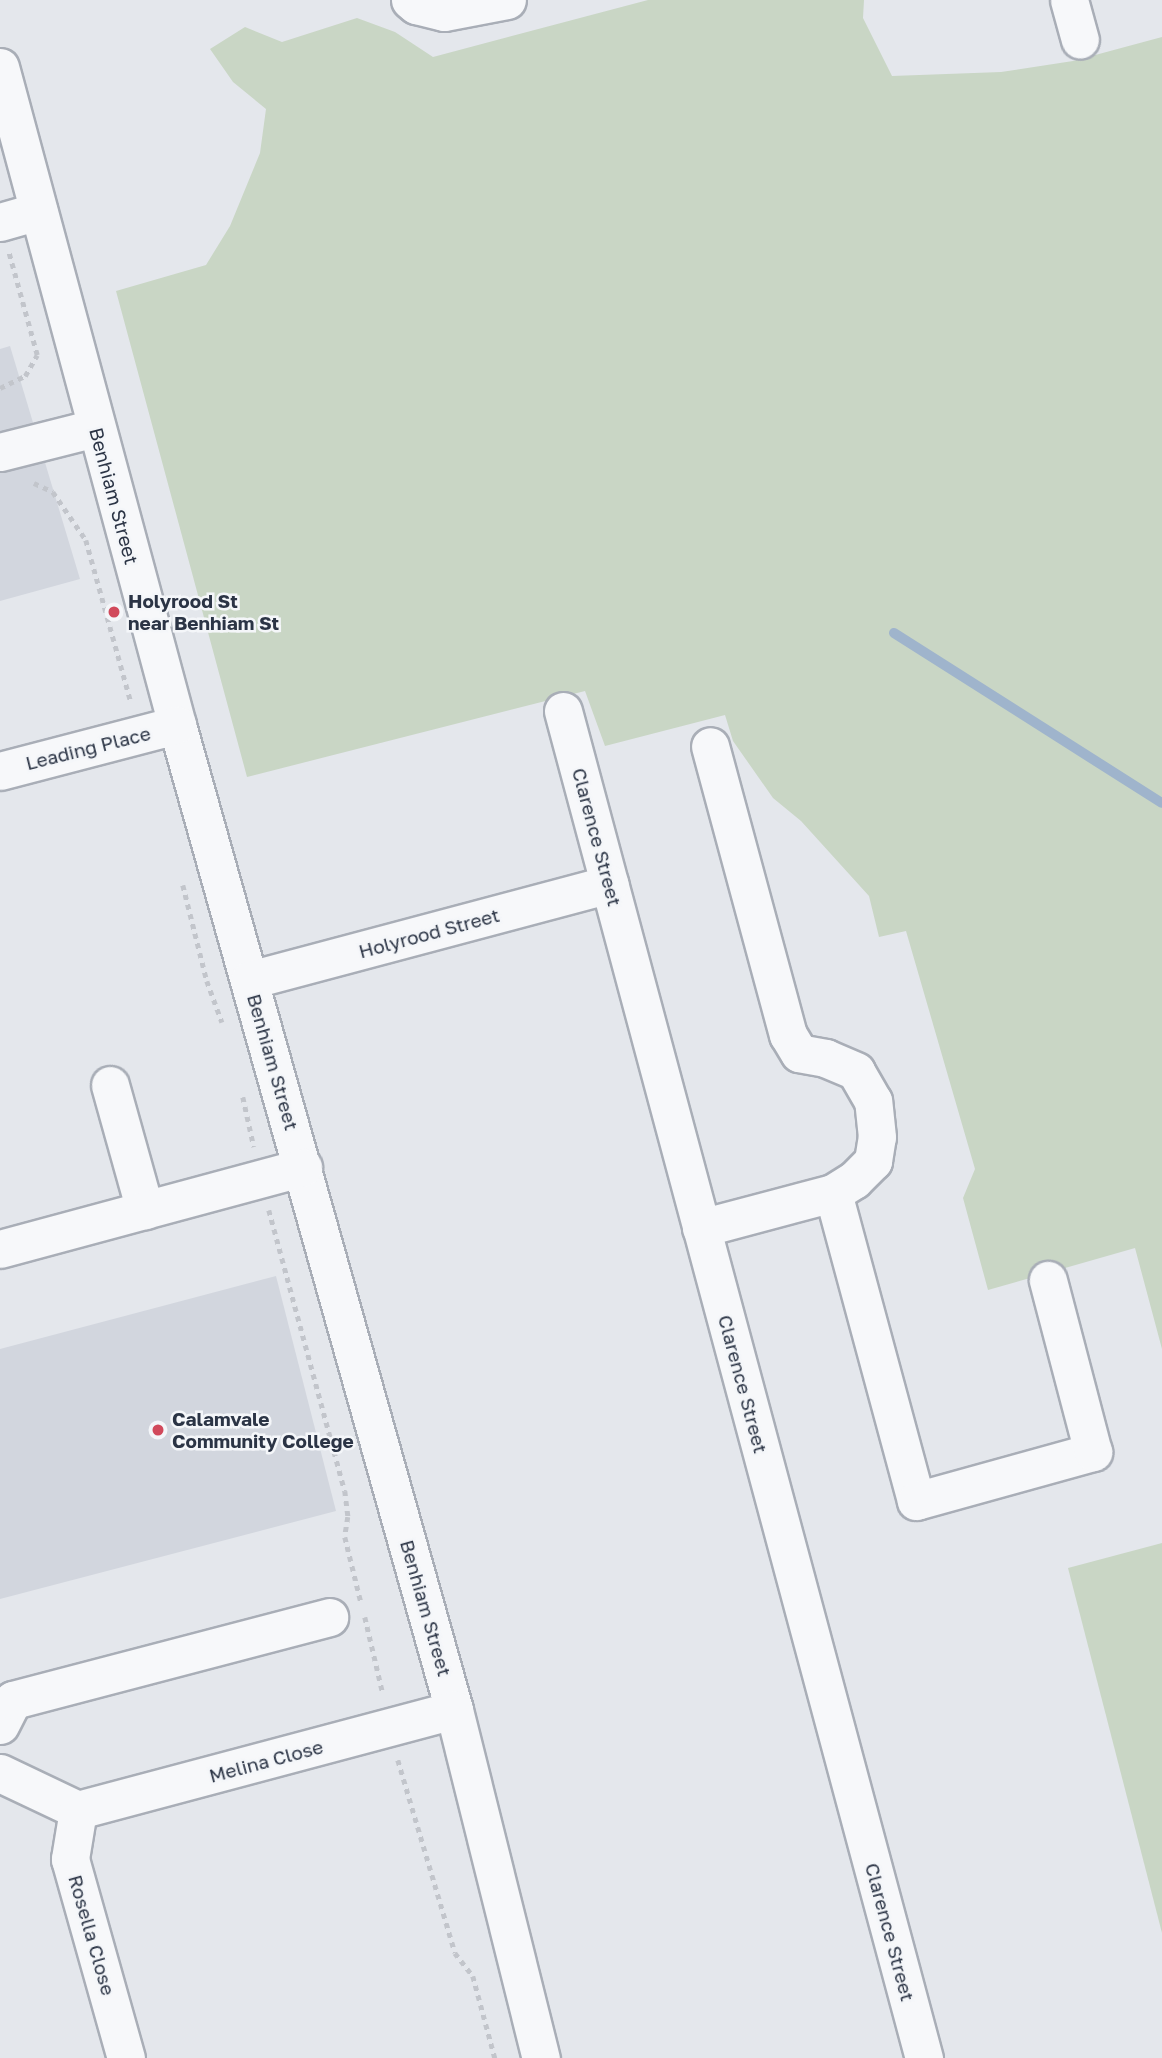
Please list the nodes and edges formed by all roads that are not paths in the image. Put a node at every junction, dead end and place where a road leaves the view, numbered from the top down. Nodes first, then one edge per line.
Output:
1 (410, 0) edge
2 (506, 0) edge
3 (1069, 0) edge
4 (1080, 40) dead end
5 (0, 67) edge
6 (38, 211) junction
7 (4, 235) edge
8 (95, 428) junction
9 (0, 452) edge
10 (563, 711) dead end
11 (177, 725) junction
12 (710, 746) dead end
13 (0, 771) edge
14 (609, 884) junction
15 (250, 980) junction
16 (110, 1084) dead end
17 (303, 1167) junction
18 (833, 1193) junction
19 (145, 1210) junction
20 (701, 1228) junction
21 (0, 1249) edge
22 (1048, 1280) dead end
23 (329, 1617) dead end
24 (454, 1710) junction
25 (0, 1725) edge
26 (0, 1773) edge
27 (78, 1810) junction
28 (126, 2058) edge
29 (541, 2058) edge
30 (924, 2058) edge

1 - 2 street
3 - 4 street
5 - 6 street, Benhiam Street
6 - 7 street
6 - 8 street, Benhiam Street
8 - 9 street
8 - 11 street, Benhiam Street
10 - 14 street, Clarence Street
11 - 13 street, Leading Place
11 - 15 street, Benhiam Street
12 - 18 street
14 - 15 street, Holyrood Street
14 - 20 street, Clarence Street
15 - 17 street, Benhiam Street
16 - 19 street
17 - 19 street
17 - 24 street, Benhiam Street
18 - 20 street
18 - 22 street
19 - 21 street
20 - 30 street, Clarence Street
23 - 25 street
24 - 27 street, Melina Close
24 - 29 street, Benhiam Street
26 - 27 street
27 - 28 street, Rosella Close

